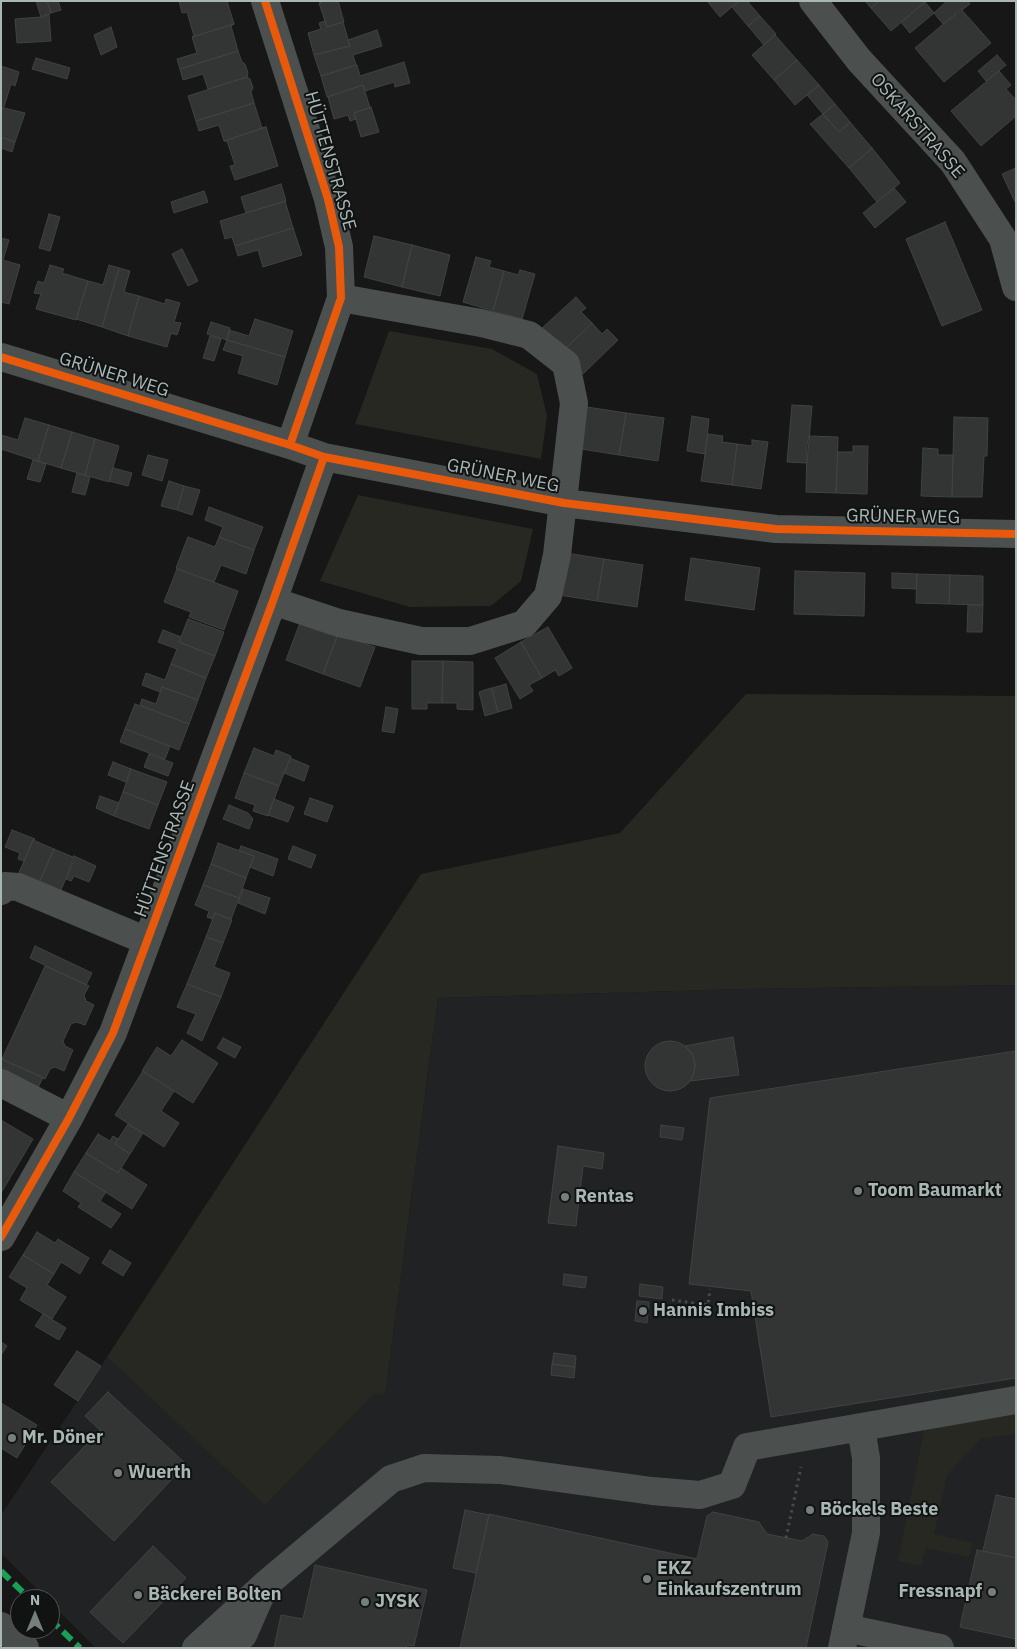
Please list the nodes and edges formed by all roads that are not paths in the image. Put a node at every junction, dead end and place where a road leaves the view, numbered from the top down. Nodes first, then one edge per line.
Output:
1 (265, 1) edge
2 (813, 1) edge
3 (1016, 287) edge
4 (341, 298) junction
5 (1, 357) edge
6 (290, 445) junction
7 (324, 457) junction
8 (564, 503) junction
9 (1016, 534) edge
10 (273, 601) junction
11 (1, 891) edge
12 (147, 941) junction
13 (1, 1083) edge
14 (69, 1118) junction
15 (1, 1237) edge
16 (1016, 1400) edge
17 (861, 1428) junction
18 (266, 1584) junction
19 (844, 1638) edge
20 (196, 1648) edge
21 (229, 1648) edge
22 (940, 1648) edge

1 - 4 street, HÜTTENSTRASSE
2 - 3 street, OSKARSTRASSE
4 - 6 street, HÜTTENSTRASSE
4 - 8 street, GRÜNER WEG
5 - 6 street, GRÜNER WEG
6 - 7 street, GRÜNER WEG
7 - 8 street, GRÜNER WEG
7 - 10 street, HÜTTENSTRASSE
8 - 9 street, GRÜNER WEG
8 - 10 street, GRÜNER WEG
10 - 12 street, HÜTTENSTRASSE
11 - 12 street, HÜTTENSTRASSE
12 - 14 street, HÜTTENSTRASSE
13 - 14 street
14 - 15 street, HÜTTENSTRASSE
16 - 17 street
17 - 18 street
17 - 19 street
18 - 20 street
18 - 21 street
19 - 22 street

